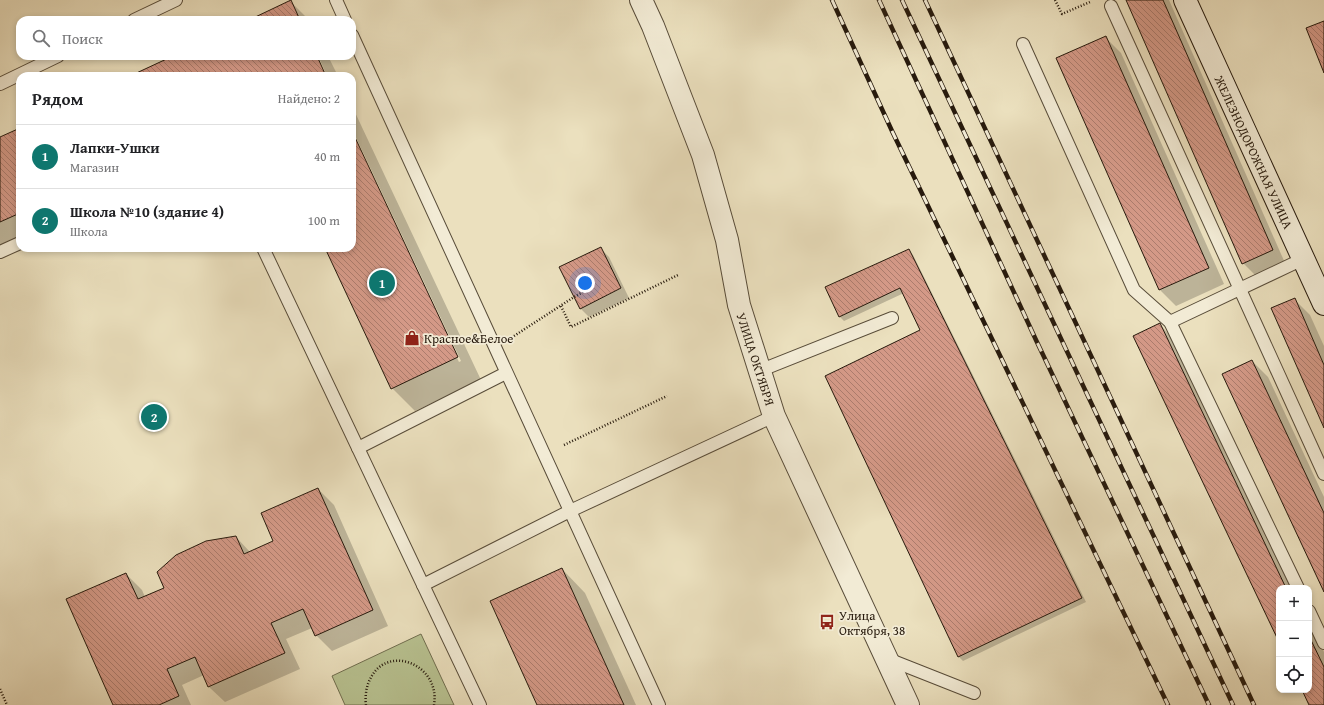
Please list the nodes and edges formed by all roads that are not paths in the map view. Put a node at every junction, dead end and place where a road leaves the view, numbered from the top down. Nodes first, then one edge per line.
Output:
1 (176, 0) edge
2 (336, 0) edge
3 (641, 0) edge
4 (1185, 0) edge
5 (1111, 6) dead end
6 (142, 16) edge
7 (343, 16) edge
8 (356, 44) edge
9 (1023, 44) dead end
10 (50, 60) edge
11 (25, 72) edge
12 (16, 76) edge
13 (0, 84) edge
14 (16, 245) edge
15 (0, 252) edge
16 (265, 252) edge
17 (1303, 259) junction
18 (1240, 289) junction
19 (1324, 304) edge
20 (892, 318) dead end
21 (1170, 322) junction
22 (759, 371) junction
23 (506, 372) junction
24 (774, 416) junction
25 (358, 448) junction
26 (1324, 474) edge
27 (570, 511) junction
28 (423, 585) junction
29 (1297, 585) edge
30 (1312, 617) edge
31 (1324, 643) edge
32 (886, 659) junction
33 (974, 693) dead end
34 (480, 705) edge
35 (659, 705) edge
36 (908, 705) edge

1 - 6 lane
2 - 7 lane
3 - 22 street, УЛИЦА ОКТЯБРЯ
4 - 17 street, ЖЕЛЕЗНОДОРОЖНАЯ УЛИЦА
5 - 18 lane
8 - 23 lane
9 - 21 lane
10 - 11 lane
12 - 13 lane
14 - 15 lane
16 - 25 lane
17 - 18 lane
17 - 19 street, ЖЕЛЕЗНОДОРОЖНАЯ УЛИЦА
18 - 21 lane
18 - 26 lane
20 - 22 lane
21 - 29 lane
22 - 24 street, УЛИЦА ОКТЯБРЯ
23 - 25 lane
23 - 27 lane
24 - 27 lane
24 - 32 street, УЛИЦА ОКТЯБРЯ
25 - 28 lane
27 - 28 lane
27 - 35 lane
28 - 34 lane
30 - 31 lane
32 - 33 lane
32 - 36 street, УЛИЦА ОКТЯБРЯ

